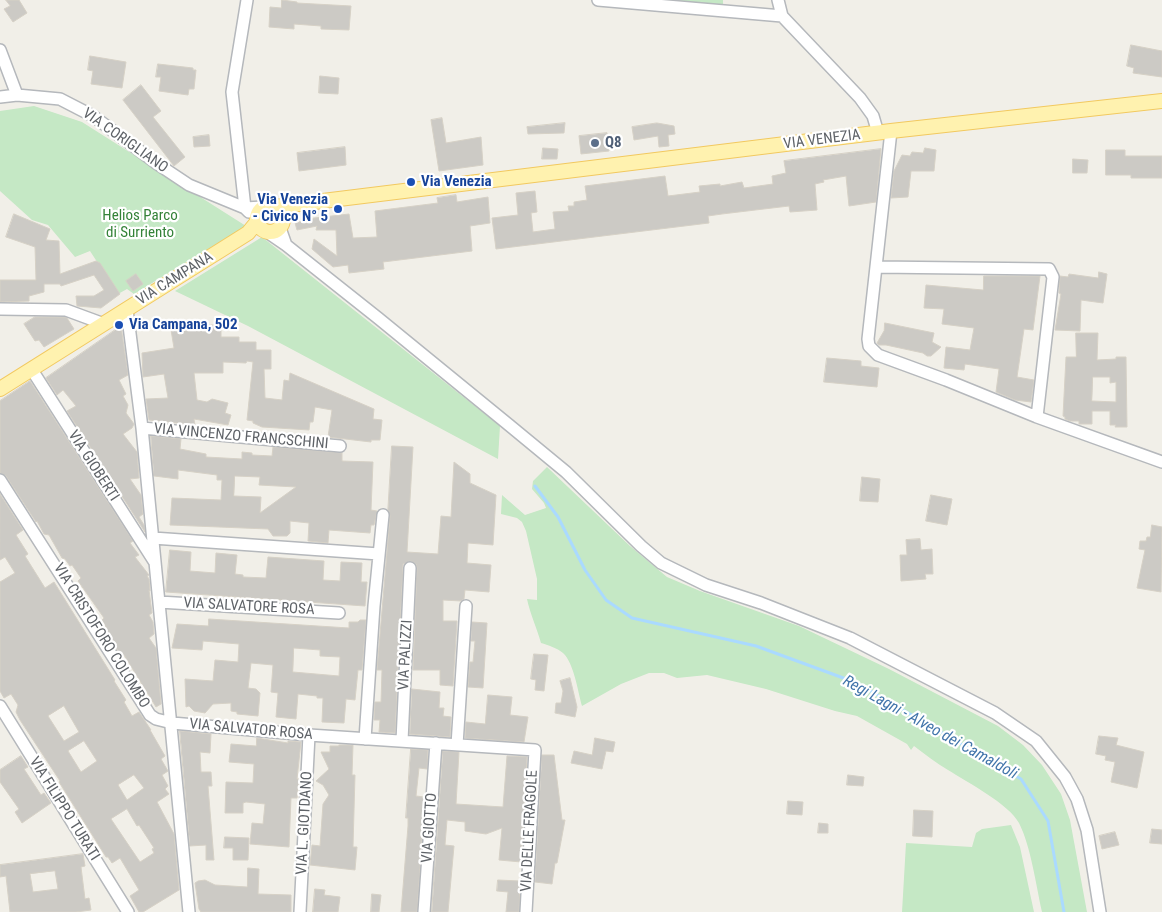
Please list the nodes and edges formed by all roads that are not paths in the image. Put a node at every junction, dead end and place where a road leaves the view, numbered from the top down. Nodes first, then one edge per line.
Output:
1 (248, 0) edge
2 (598, 0) edge
3 (778, 0) edge
4 (782, 16) junction
5 (0, 50) edge
6 (18, 95) junction
7 (0, 97) edge
8 (1162, 100) edge
9 (884, 132) junction
10 (303, 202) junction
11 (269, 207) junction
12 (245, 208) junction
13 (268, 226) junction
14 (876, 267) junction
15 (130, 307) junction
16 (0, 309) edge
17 (104, 324) junction
18 (32, 370) junction
19 (0, 389) edge
20 (1037, 417) junction
21 (142, 428) junction
22 (340, 446) dead end
23 (1162, 462) edge
24 (0, 480) edge
25 (383, 514) dead end
26 (153, 538) junction
27 (379, 554) junction
28 (155, 562) junction
29 (410, 568) dead end
30 (159, 602) junction
31 (466, 606) dead end
32 (339, 613) dead end
33 (0, 706) edge
34 (172, 723) junction
35 (309, 735) junction
36 (365, 738) junction
37 (402, 741) junction
38 (436, 743) junction
39 (457, 745) junction
40 (535, 750) joint
41 (128, 912) edge
42 (189, 912) edge
43 (300, 912) edge
44 (424, 912) edge
45 (526, 912) edge
46 (1100, 912) edge

1 - 12 street
2 - 4 street
3 - 4 street
4 - 9 street
5 - 6 street
6 - 7 street, VIA CORIGLIANO
6 - 12 street, VIA CORIGLIANO
8 - 9 main road, VIA VENEZIA
9 - 10 main road, VIA VENEZIA
9 - 14 street
10 - 11 main road, VIA VENEZIA
10 - 13 main road
11 - 12 street
11 - 13 main road
11 - 13 main road
12 - 13 street
13 - 15 main road, VIA CAMPANA
13 - 46 street
14 - 20 street
14 - 20 street
15 - 17 main road, VIA CAMPANA
15 - 21 street, VIA SALVATOR ROSA
16 - 17 street
17 - 18 main road, VIA CAMPANA
18 - 19 main road, VIA CAMPANA
18 - 28 street, VIA GIOBERTI
20 - 23 street
21 - 22 street, VIA VINCENZO FRANCSCHINI
21 - 26 street, VIA SALVATOR ROSA
24 - 34 street, VIA CRISTOFORO COLOMBO
25 - 27 street
26 - 27 street
26 - 28 street, VIA SALVATOR ROSA
27 - 36 street
28 - 30 street, VIA SALVATOR ROSA
29 - 37 street, VIA PALIZZI
30 - 32 street, VIA SALVATORE ROSA
30 - 34 street, VIA SALVATOR ROSA
31 - 39 street
33 - 41 street, VIA FILIPPO TURATI
34 - 35 street, VIA SALVATOR ROSA
34 - 42 street
35 - 36 street, VIA SALVATOR ROSA
35 - 43 street, VIA L. GIOTDANO
36 - 37 street, VIA SALVATOR ROSA
37 - 38 street, VIA SALVATOR ROSA
38 - 39 street, VIA SALVATOR ROSA
38 - 44 street, VIA GIOTTO
39 - 40 street, VIA SALVATOR ROSA
40 - 45 street, VIA DELLE FRAGOLE

